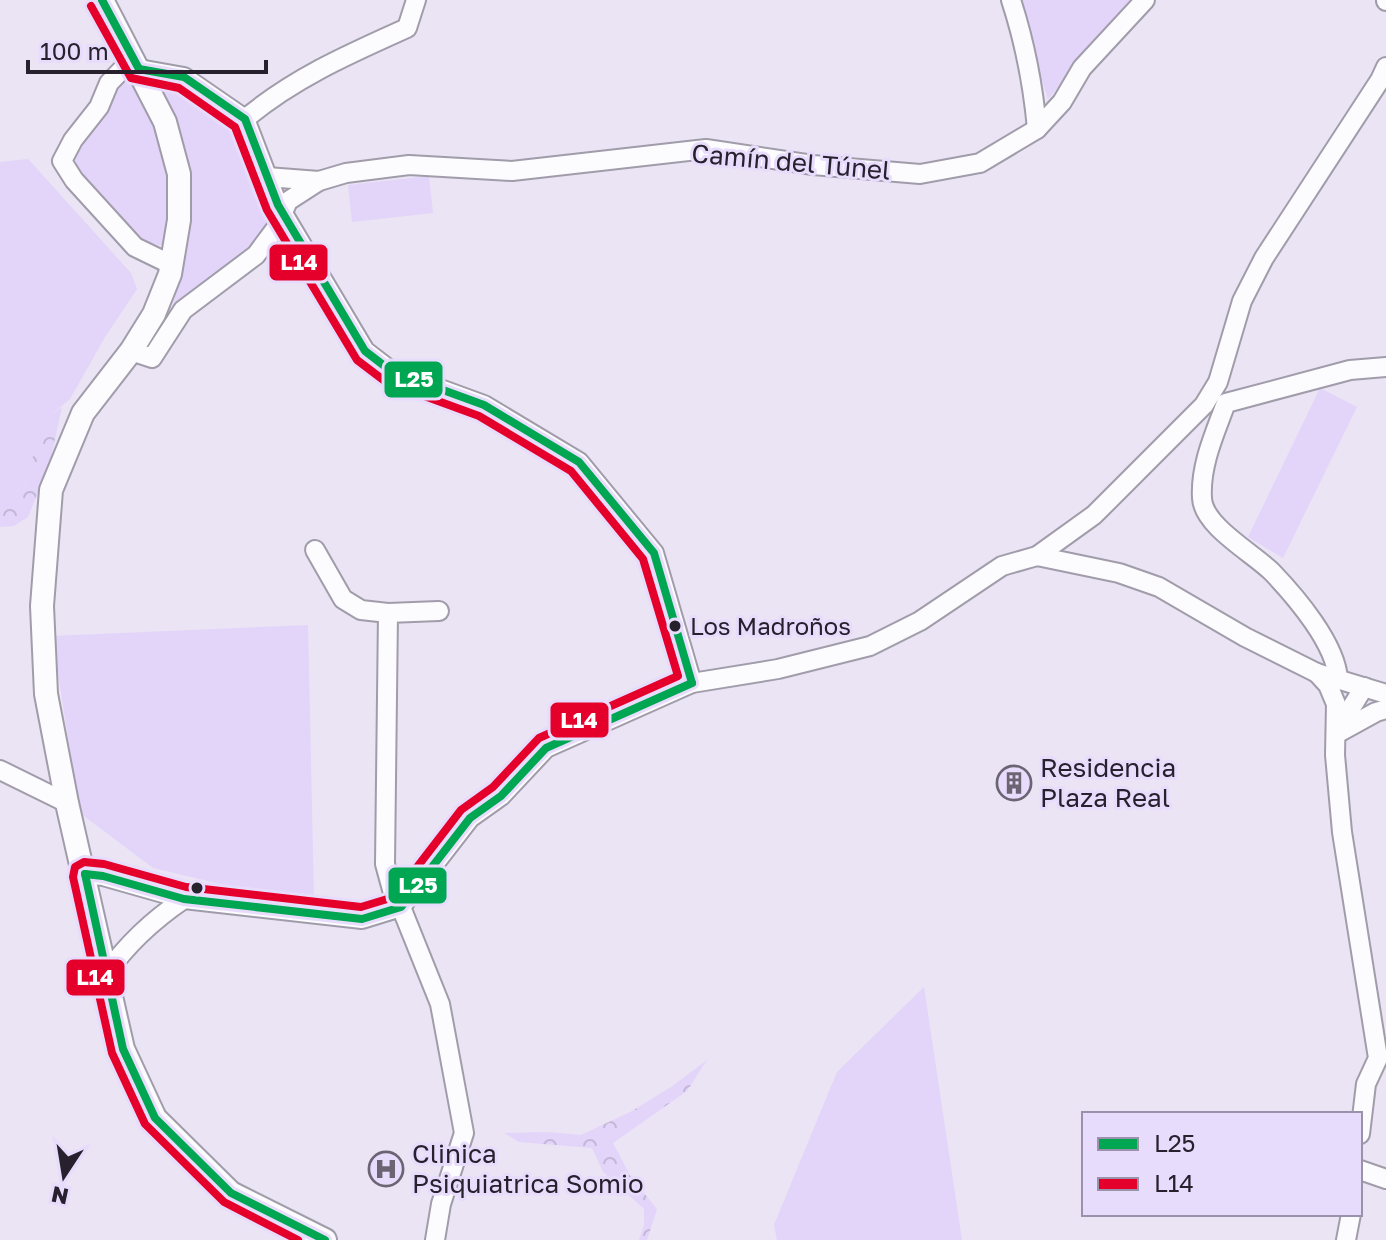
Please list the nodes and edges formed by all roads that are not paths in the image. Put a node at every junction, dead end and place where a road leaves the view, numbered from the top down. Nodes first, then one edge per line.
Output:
1 (102, 0) edge
2 (416, 0) edge
3 (1011, 0) edge
4 (1145, 0) edge
5 (136, 64) junction
6 (1384, 76) edge
7 (245, 119) junction
8 (1037, 129) junction
9 (267, 177) junction
10 (319, 181) junction
11 (282, 212) junction
12 (172, 265) junction
13 (131, 351) junction
14 (1386, 367) edge
15 (315, 550) dead end
16 (1037, 556) junction
17 (439, 611) dead end
18 (388, 613) junction
19 (1317, 673) junction
20 (1338, 679) junction
21 (692, 683) junction
22 (1364, 687) junction
23 (1386, 694) edge
24 (1386, 709) edge
25 (1336, 734) junction
26 (0, 770) edge
27 (67, 803) junction
28 (85, 874) junction
29 (184, 899) junction
30 (399, 907) junction
31 (106, 974) junction
32 (1382, 1054) edge
33 (1362, 1117) edge
34 (1362, 1171) edge
35 (1386, 1179) edge
36 (1351, 1216) edge
37 (325, 1240) edge
38 (435, 1240) edge
39 (1346, 1240) edge

1 - 5 street
2 - 7 street
3 - 8 street
4 - 8 street, Camín del Túnel
5 - 7 street
5 - 12 street
5 - 12 street
6 - 16 street
7 - 9 street
8 - 10 street, Camín del Túnel
9 - 10 street
9 - 11 street
10 - 11 street
11 - 13 street
11 - 21 street
12 - 13 street
13 - 27 street
14 - 20 street
15 - 18 street
16 - 19 street
16 - 21 street
17 - 18 street
18 - 30 street
19 - 20 street
19 - 25 street
20 - 22 street
21 - 30 street
22 - 23 street
22 - 25 street
24 - 25 street
25 - 32 street
26 - 27 street
27 - 28 street
28 - 29 street
28 - 31 street
29 - 30 street
29 - 31 street
30 - 38 street
31 - 37 street
32 - 33 street
34 - 35 street
36 - 39 street

